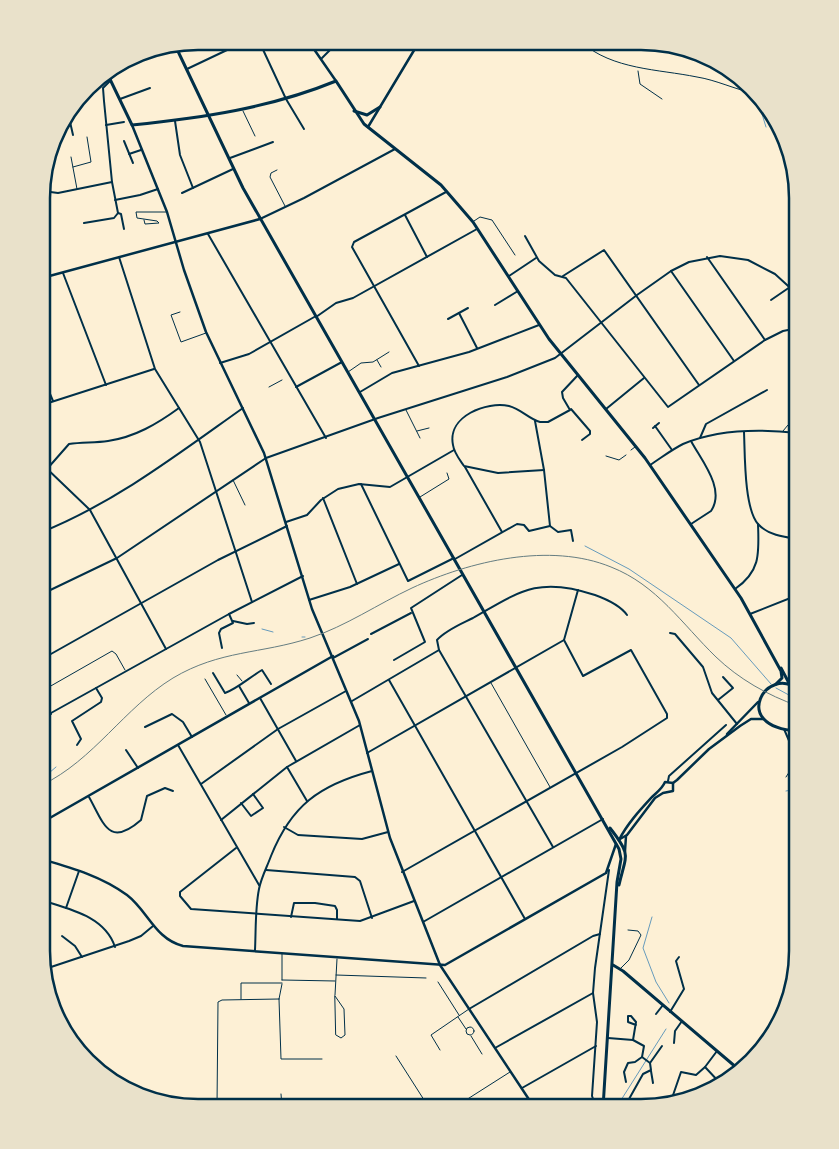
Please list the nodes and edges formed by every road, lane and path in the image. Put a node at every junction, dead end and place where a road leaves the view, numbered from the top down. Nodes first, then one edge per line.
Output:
1 (228, 50) edge
2 (263, 50) edge
3 (316, 50) edge
4 (330, 50) edge
5 (414, 50) edge
6 (593, 50) edge
7 (178, 51) edge
8 (322, 58) junction
9 (186, 69) junction
10 (638, 71) dead end
11 (111, 80) joint
12 (336, 81) junction
13 (150, 88) dead end
14 (742, 90) edge
15 (286, 99) junction
16 (662, 99) dead end
17 (120, 100) junction
18 (380, 107) junction
19 (243, 110) junction
20 (354, 111) junction
21 (209, 116) junction
22 (175, 120) junction
23 (124, 122) dead end
24 (70, 123) edge
25 (106, 125) junction
26 (132, 125) junction
27 (368, 127) junction
28 (304, 129) dead end
29 (73, 136) dead end
30 (255, 136) dead end
31 (87, 137) dead end
32 (124, 141) dead end
33 (273, 142) dead end
34 (395, 149) junction
35 (141, 150) junction
36 (129, 154) junction
37 (71, 157) dead end
38 (228, 159) junction
39 (133, 163) dead end
40 (73, 166) junction
41 (233, 169) junction
42 (277, 170) dead end
43 (112, 182) junction
44 (193, 188) junction
45 (77, 189) junction
46 (158, 189) junction
47 (447, 191) junction
48 (50, 192) edge
49 (182, 193) dead end
50 (115, 200) junction
51 (285, 207) junction
52 (167, 212) junction
53 (118, 213) junction
54 (405, 215) junction
55 (260, 219) junction
56 (144, 220) junction
57 (473, 222) junction
58 (84, 223) dead end
59 (124, 229) dead end
60 (477, 229) junction
61 (208, 234) junction
62 (525, 236) dead end
63 (176, 242) junction
64 (515, 255) dead end
65 (119, 257) junction
66 (428, 257) junction
67 (707, 257) junction
68 (536, 258) junction
69 (671, 271) junction
70 (63, 273) junction
71 (50, 276) edge
72 (508, 276) junction
73 (562, 276) junction
74 (789, 286) edge
75 (373, 287) junction
76 (789, 288) edge
77 (518, 291) junction
78 (637, 295) junction
79 (772, 300) dead end
80 (495, 304) dead end
81 (468, 308) dead end
82 (180, 312) dead end
83 (459, 313) junction
84 (316, 317) junction
85 (448, 318) dead end
86 (600, 323) junction
87 (539, 325) junction
88 (789, 330) edge
89 (207, 333) junction
90 (765, 340) junction
91 (270, 342) junction
92 (478, 349) junction
93 (389, 352) dead end
94 (560, 354) junction
95 (377, 359) junction
96 (342, 362) junction
97 (734, 362) junction
98 (220, 363) junction
99 (419, 366) junction
100 (380, 367) dead end
101 (155, 369) junction
102 (348, 372) junction
103 (578, 375) junction
104 (644, 378) junction
105 (282, 380) dead end
106 (106, 385) junction
107 (699, 385) junction
108 (269, 387) dead end
109 (296, 387) junction
110 (767, 390) dead end
111 (359, 392) junction
112 (50, 394) edge
113 (53, 401) junction
114 (50, 402) edge
115 (179, 408) junction
116 (243, 408) junction
117 (406, 409) junction
118 (570, 409) junction
119 (606, 409) junction
120 (375, 419) junction
121 (535, 421) junction
122 (659, 423) dead end
123 (789, 425) edge
124 (428, 428) dead end
125 (416, 432) junction
126 (744, 432) junction
127 (782, 432) junction
128 (789, 432) edge
129 (326, 438) junction
130 (420, 438) dead end
131 (700, 438) junction
132 (198, 439) junction
133 (582, 440) dead end
134 (691, 441) junction
135 (636, 446) junction
136 (454, 450) junction
137 (631, 450) dead end
138 (672, 450) junction
139 (626, 455) dead end
140 (606, 456) dead end
141 (266, 458) junction
142 (650, 465) junction
143 (50, 466) edge
144 (464, 466) junction
145 (544, 470) junction
146 (50, 472) edge
147 (448, 473) dead end
148 (408, 476) junction
149 (233, 480) junction
150 (361, 484) junction
151 (216, 491) junction
152 (419, 497) junction
153 (323, 498) junction
154 (245, 505) dead end
155 (90, 510) junction
156 (286, 524) junction
157 (758, 524) junction
158 (689, 525) junction
159 (550, 526) junction
160 (50, 528) edge
161 (502, 532) junction
162 (789, 537) edge
163 (573, 541) dead end
164 (235, 551) junction
165 (117, 558) junction
166 (455, 558) junction
167 (399, 564) junction
168 (464, 574) junction
169 (303, 576) junction
170 (357, 584) junction
171 (735, 589) junction
172 (50, 590) edge
173 (578, 590) junction
174 (789, 598) edge
175 (309, 600) junction
176 (252, 602) junction
177 (141, 603) junction
178 (411, 612) junction
179 (485, 612) junction
180 (229, 614) junction
181 (750, 614) junction
182 (627, 615) dead end
183 (233, 621) junction
184 (254, 623) dead end
185 (670, 633) dead end
186 (371, 634) dead end
187 (368, 639) dead end
188 (564, 640) junction
189 (222, 648) dead end
190 (166, 649) junction
191 (440, 650) junction
192 (50, 655) edge
193 (333, 657) junction
194 (394, 660) dead end
195 (778, 664) junction
196 (261, 665) dead end
197 (517, 667) junction
198 (262, 670) junction
199 (126, 671) junction
200 (214, 673) dead end
201 (237, 674) dead end
202 (724, 677) dead end
203 (205, 679) dead end
204 (389, 680) junction
205 (242, 681) junction
206 (789, 682) edge
207 (491, 683) junction
208 (271, 684) dead end
209 (776, 684) junction
210 (789, 685) edge
211 (50, 686) edge
212 (239, 686) junction
213 (96, 688) junction
214 (347, 690) junction
215 (466, 697) junction
216 (259, 698) junction
217 (718, 700) junction
218 (352, 701) junction
219 (758, 702) junction
220 (249, 703) junction
221 (51, 714) edge
222 (227, 716) junction
223 (765, 720) junction
224 (360, 724) junction
225 (737, 724) junction
226 (415, 726) junction
227 (726, 726) dead end
228 (145, 727) dead end
229 (783, 728) junction
230 (278, 729) junction
231 (789, 729) edge
232 (192, 737) junction
233 (720, 740) junction
234 (789, 741) edge
235 (77, 745) dead end
236 (178, 745) junction
237 (126, 750) dead end
238 (367, 753) junction
239 (296, 761) junction
240 (138, 768) junction
241 (287, 768) junction
242 (372, 771) junction
243 (577, 772) junction
244 (789, 773) edge
245 (786, 777) dead end
246 (668, 781) junction
247 (673, 783) junction
248 (201, 784) junction
249 (550, 787) junction
250 (663, 787) junction
251 (173, 791) dead end
252 (666, 792) junction
253 (252, 794) junction
254 (89, 797) junction
255 (307, 801) junction
256 (526, 801) junction
257 (241, 803) junction
258 (50, 819) edge
259 (603, 819) junction
260 (221, 820) junction
261 (284, 827) junction
262 (474, 831) junction
263 (623, 831) junction
264 (388, 832) junction
265 (613, 832) junction
266 (627, 835) junction
267 (618, 842) junction
268 (553, 847) junction
269 (236, 848) junction
270 (626, 852) junction
271 (50, 862) edge
272 (266, 870) junction
273 (609, 870) junction
274 (79, 871) junction
275 (402, 872) junction
276 (500, 877) junction
277 (260, 886) junction
278 (618, 894) junction
279 (414, 901) junction
280 (50, 903) edge
281 (66, 908) junction
282 (257, 915) junction
283 (291, 917) junction
284 (372, 918) junction
285 (525, 919) junction
286 (337, 920) junction
287 (423, 922) junction
288 (153, 926) junction
289 (628, 930) dead end
290 (600, 934) junction
291 (62, 936) dead end
292 (116, 947) junction
293 (255, 952) junction
294 (282, 954) junction
295 (82, 957) junction
296 (337, 957) junction
297 (679, 957) dead end
298 (438, 958) junction
299 (432, 964) junction
300 (613, 965) junction
301 (441, 966) junction
302 (51, 967) edge
303 (620, 968) junction
304 (336, 975) junction
305 (426, 978) dead end
306 (335, 981) junction
307 (282, 982) junction
308 (438, 982) dead end
309 (594, 993) junction
310 (335, 996) junction
311 (279, 999) junction
312 (241, 1000) junction
313 (663, 1006) junction
314 (469, 1009) junction
315 (670, 1012) junction
316 (656, 1014) dead end
317 (459, 1016) junction
318 (682, 1021) junction
319 (636, 1025) dead end
320 (466, 1029) junction
321 (471, 1036) junction
322 (608, 1038) junction
323 (633, 1040) junction
324 (674, 1043) dead end
325 (596, 1046) junction
326 (662, 1046) dead end
327 (495, 1048) junction
328 (440, 1050) dead end
329 (717, 1052) junction
330 (482, 1054) dead end
331 (396, 1056) dead end
332 (642, 1057) junction
333 (322, 1059) dead end
334 (625, 1061) dead end
335 (650, 1062) junction
336 (628, 1063) junction
337 (734, 1066) edge
338 (705, 1067) junction
339 (651, 1070) junction
340 (510, 1072) junction
341 (716, 1079) edge
342 (626, 1082) dead end
343 (653, 1083) dead end
344 (521, 1088) junction
345 (282, 1094) dead end
346 (673, 1095) edge
347 (217, 1099) edge
348 (282, 1099) edge
349 (423, 1099) edge
350 (467, 1099) edge
351 (528, 1099) edge
352 (593, 1099) edge
353 (603, 1099) edge
354 (629, 1099) edge

1 - 9 street
2 - 15 street
3 - 8 street
4 - 8 street
5 - 18 street
6 - 14 street
7 - 9 main road
8 - 12 street
9 - 21 main road
10 - 16 street
11 - 17 main road
11 - 25 street
12 - 15 main road
12 - 20 main road
13 - 17 street
15 - 19 main road
15 - 28 street
17 - 26 main road
18 - 20 main road
18 - 27 street
19 - 21 main road
19 - 30 street
20 - 27 main road
21 - 22 main road
21 - 38 main road
22 - 26 main road
22 - 44 street
23 - 25 street
24 - 29 street
25 - 43 street
26 - 35 street
27 - 34 main road
31 - 40 street
32 - 36 street
33 - 38 street
34 - 47 main road
34 - 51 street
35 - 36 street
35 - 46 street
36 - 39 street
37 - 40 street
38 - 41 main road
40 - 45 street
41 - 44 street
41 - 55 main road
42 - 51 street
43 - 45 street
43 - 50 street
44 - 49 street
45 - 48 street
46 - 50 street
46 - 52 street
47 - 54 street
47 - 57 main road
50 - 53 street
51 - 55 street
52 - 56 street
52 - 63 street
53 - 58 street
53 - 59 street
54 - 66 street
54 - 75 street
55 - 61 street
55 - 84 main road
56 - 56 street
57 - 60 main road
57 - 64 street
60 - 66 street
60 - 72 main road
61 - 63 street
61 - 91 street
62 - 68 street
63 - 65 street
63 - 89 street
65 - 70 street
65 - 101 street
66 - 75 street
67 - 69 street
67 - 74 street
67 - 90 street
68 - 72 street
68 - 73 street
69 - 78 street
69 - 97 street
70 - 71 street
70 - 106 street
72 - 77 main road
73 - 78 street
73 - 86 street
75 - 84 street
75 - 99 street
76 - 79 street
77 - 80 street
77 - 87 main road
78 - 86 street
78 - 107 street
81 - 83 street
82 - 89 street
83 - 85 street
83 - 92 street
84 - 91 street
84 - 96 main road
86 - 94 street
86 - 104 street
87 - 92 street
87 - 94 main road
88 - 90 street
89 - 98 street
90 - 97 street
91 - 98 street
91 - 109 street
92 - 99 street
93 - 95 street
94 - 103 main road
94 - 117 street
95 - 100 street
95 - 102 street
96 - 102 main road
96 - 109 street
97 - 107 street
98 - 116 street
99 - 111 street
101 - 106 street
101 - 115 street
102 - 111 main road
103 - 118 street
103 - 119 main road
104 - 107 street
104 - 119 street
105 - 108 street
106 - 113 street
109 - 129 street
110 - 131 street
111 - 120 main road
112 - 113 street
113 - 114 street
115 - 132 street
115 - 143 street
116 - 132 street
116 - 141 street
117 - 120 street
117 - 125 street
118 - 121 street
118 - 133 street
119 - 135 main road
120 - 129 street
120 - 148 main road
121 - 136 street
121 - 145 street
122 - 138 street
123 - 127 street
124 - 125 street
125 - 130 street
126 - 127 street
126 - 131 street
126 - 157 street
127 - 128 street
129 - 141 street
131 - 134 street
132 - 151 street
132 - 155 street
134 - 138 street
134 - 158 street
135 - 137 street
135 - 142 main road
136 - 144 street
136 - 148 street
138 - 142 street
139 - 140 street
141 - 149 street
141 - 156 street
142 - 158 main road
144 - 145 street
144 - 161 street
145 - 159 street
146 - 155 street
147 - 152 street
148 - 150 street
148 - 152 main road
149 - 151 street
149 - 154 street
150 - 153 street
150 - 167 street
151 - 164 street
151 - 165 street
152 - 166 main road
153 - 156 street
153 - 170 street
155 - 160 street
155 - 165 street
156 - 164 street
156 - 169 street
157 - 162 street
157 - 171 street
158 - 171 main road
159 - 161 street
159 - 163 street
161 - 166 street
164 - 176 street
164 - 177 street
165 - 172 street
165 - 177 street
166 - 167 street
166 - 168 main road
167 - 170 street
168 - 178 street
168 - 179 main road
169 - 175 street
169 - 176 street
170 - 175 street
171 - 181 main road
173 - 179 street
173 - 182 street
173 - 188 street
174 - 181 street
175 - 193 street
176 - 180 street
177 - 190 street
177 - 192 street
178 - 186 street
178 - 194 street
179 - 191 street
179 - 197 main road
180 - 183 street
180 - 190 street
181 - 195 main road
183 - 184 street
183 - 189 street
185 - 217 street
187 - 193 street
188 - 197 street
188 - 243 street
190 - 199 street
191 - 204 street
191 - 215 street
193 - 214 street
193 - 216 street
195 - 206 main road
195 - 209 main road
196 - 198 street
197 - 207 street
197 - 243 main road
198 - 205 street
198 - 208 street
199 - 211 street
199 - 213 street
200 - 212 street
201 - 205 street
202 - 217 street
203 - 222 street
204 - 218 street
204 - 226 street
205 - 212 street
207 - 215 street
207 - 249 street
209 - 210 main road
209 - 219 main road
212 - 220 street
213 - 221 street
213 - 235 street
214 - 218 street
214 - 230 street
215 - 226 street
215 - 256 street
216 - 220 street
216 - 230 street
217 - 225 street
218 - 224 street
219 - 223 main road
219 - 225 street
220 - 222 street
222 - 232 street
223 - 229 main road
223 - 233 street
224 - 238 street
224 - 239 street
225 - 233 street
226 - 238 street
226 - 262 street
227 - 246 street
228 - 232 street
229 - 231 main road
229 - 234 street
230 - 239 street
230 - 248 street
232 - 236 street
233 - 247 street
236 - 240 street
236 - 248 street
237 - 240 street
238 - 242 street
239 - 241 street
240 - 254 street
241 - 253 street
241 - 255 street
242 - 255 street
242 - 264 street
243 - 249 street
243 - 259 main road
244 - 245 street
246 - 247 street
246 - 250 street
247 - 252 street
248 - 260 street
249 - 256 street
250 - 252 street
250 - 263 street
251 - 254 street
252 - 266 street
253 - 257 street
253 - 257 street
254 - 258 street
255 - 261 street
256 - 262 street
256 - 268 street
257 - 260 street
259 - 265 main road
259 - 267 main road
259 - 268 street
260 - 269 street
261 - 264 street
261 - 272 street
262 - 275 street
262 - 276 street
263 - 265 street
263 - 267 street
264 - 275 street
265 - 267 main road
266 - 267 street
266 - 270 street
267 - 270 main road
267 - 273 street
267 - 278 main road
268 - 276 street
269 - 277 street
269 - 282 street
270 - 278 main road
271 - 274 street
272 - 277 street
272 - 284 street
273 - 285 street
273 - 290 street
274 - 281 street
274 - 288 street
275 - 279 street
276 - 285 street
276 - 287 street
277 - 282 street
278 - 300 main road
279 - 284 street
279 - 287 street
280 - 281 street
281 - 292 street
282 - 283 street
282 - 293 street
283 - 286 street
283 - 286 street
284 - 286 street
285 - 301 street
287 - 298 street
288 - 292 street
288 - 293 street
289 - 303 street
290 - 309 street
290 - 314 street
291 - 295 street
292 - 295 street
293 - 294 street
294 - 296 street
294 - 307 street
295 - 302 street
296 - 299 street
296 - 304 street
297 - 315 street
298 - 299 street
298 - 301 street
299 - 301 street
300 - 303 main road
300 - 322 main road
301 - 314 street
303 - 313 main road
304 - 305 street
304 - 306 street
306 - 307 street
306 - 310 street
307 - 311 street
307 - 312 street
308 - 317 street
309 - 325 street
309 - 327 street
310 - 310 street
311 - 312 street
311 - 333 street
312 - 347 street
313 - 315 main road
313 - 316 street
314 - 317 street
314 - 327 street
315 - 318 main road
317 - 320 street
317 - 328 street
318 - 324 street
318 - 329 main road
319 - 323 street
320 - 321 street
320 - 321 street
321 - 330 street
322 - 323 street
322 - 353 main road
323 - 332 street
325 - 344 street
325 - 352 street
326 - 335 street
327 - 340 street
329 - 337 main road
329 - 338 street
331 - 349 street
332 - 335 street
332 - 336 street
334 - 336 street
335 - 339 street
336 - 342 street
338 - 341 street
338 - 346 street
339 - 343 street
339 - 354 street
340 - 344 street
340 - 350 street
344 - 351 street
345 - 348 street

